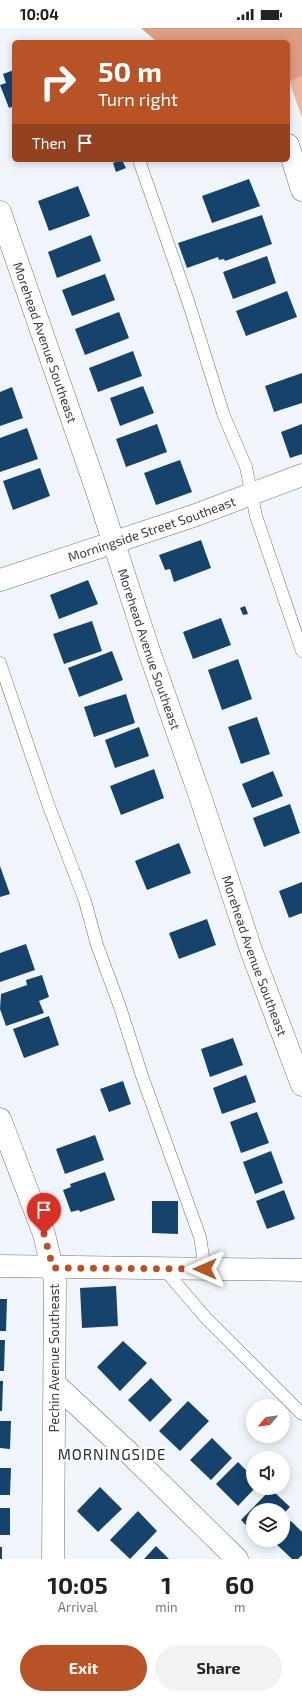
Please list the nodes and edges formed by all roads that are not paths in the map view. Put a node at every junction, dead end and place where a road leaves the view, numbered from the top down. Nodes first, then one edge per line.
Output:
1 (290, 151) edge
2 (140, 162) edge
3 (302, 190) edge
4 (0, 212) edge
5 (302, 475) edge
6 (251, 494) junction
7 (113, 542) junction
8 (0, 580) edge
9 (302, 651) edge
10 (0, 663) edge
11 (302, 1085) edge
12 (0, 1119) edge
13 (0, 1266) edge
14 (53, 1268) junction
15 (164, 1269) junction
16 (205, 1269) junction
17 (302, 1270) edge
18 (55, 1384) junction
19 (302, 1414) edge
20 (53, 1559) edge
21 (237, 1559) edge

1 - 3 street
2 - 6 lane
4 - 7 street, Morehead Avenue Southeast
5 - 6 street, Morningside Street Southeast
6 - 7 street, Morningside Street Southeast
6 - 9 lane
7 - 8 street, Morningside Street Southeast
7 - 11 street, Morehead Avenue Southeast
10 - 16 lane
12 - 14 street, Pechin Avenue Southeast
13 - 14 street
14 - 15 street
14 - 18 street, Pechin Avenue Southeast
15 - 16 street
15 - 19 lane
16 - 17 street
18 - 20 street, Pechin Avenue Southeast
18 - 21 street

